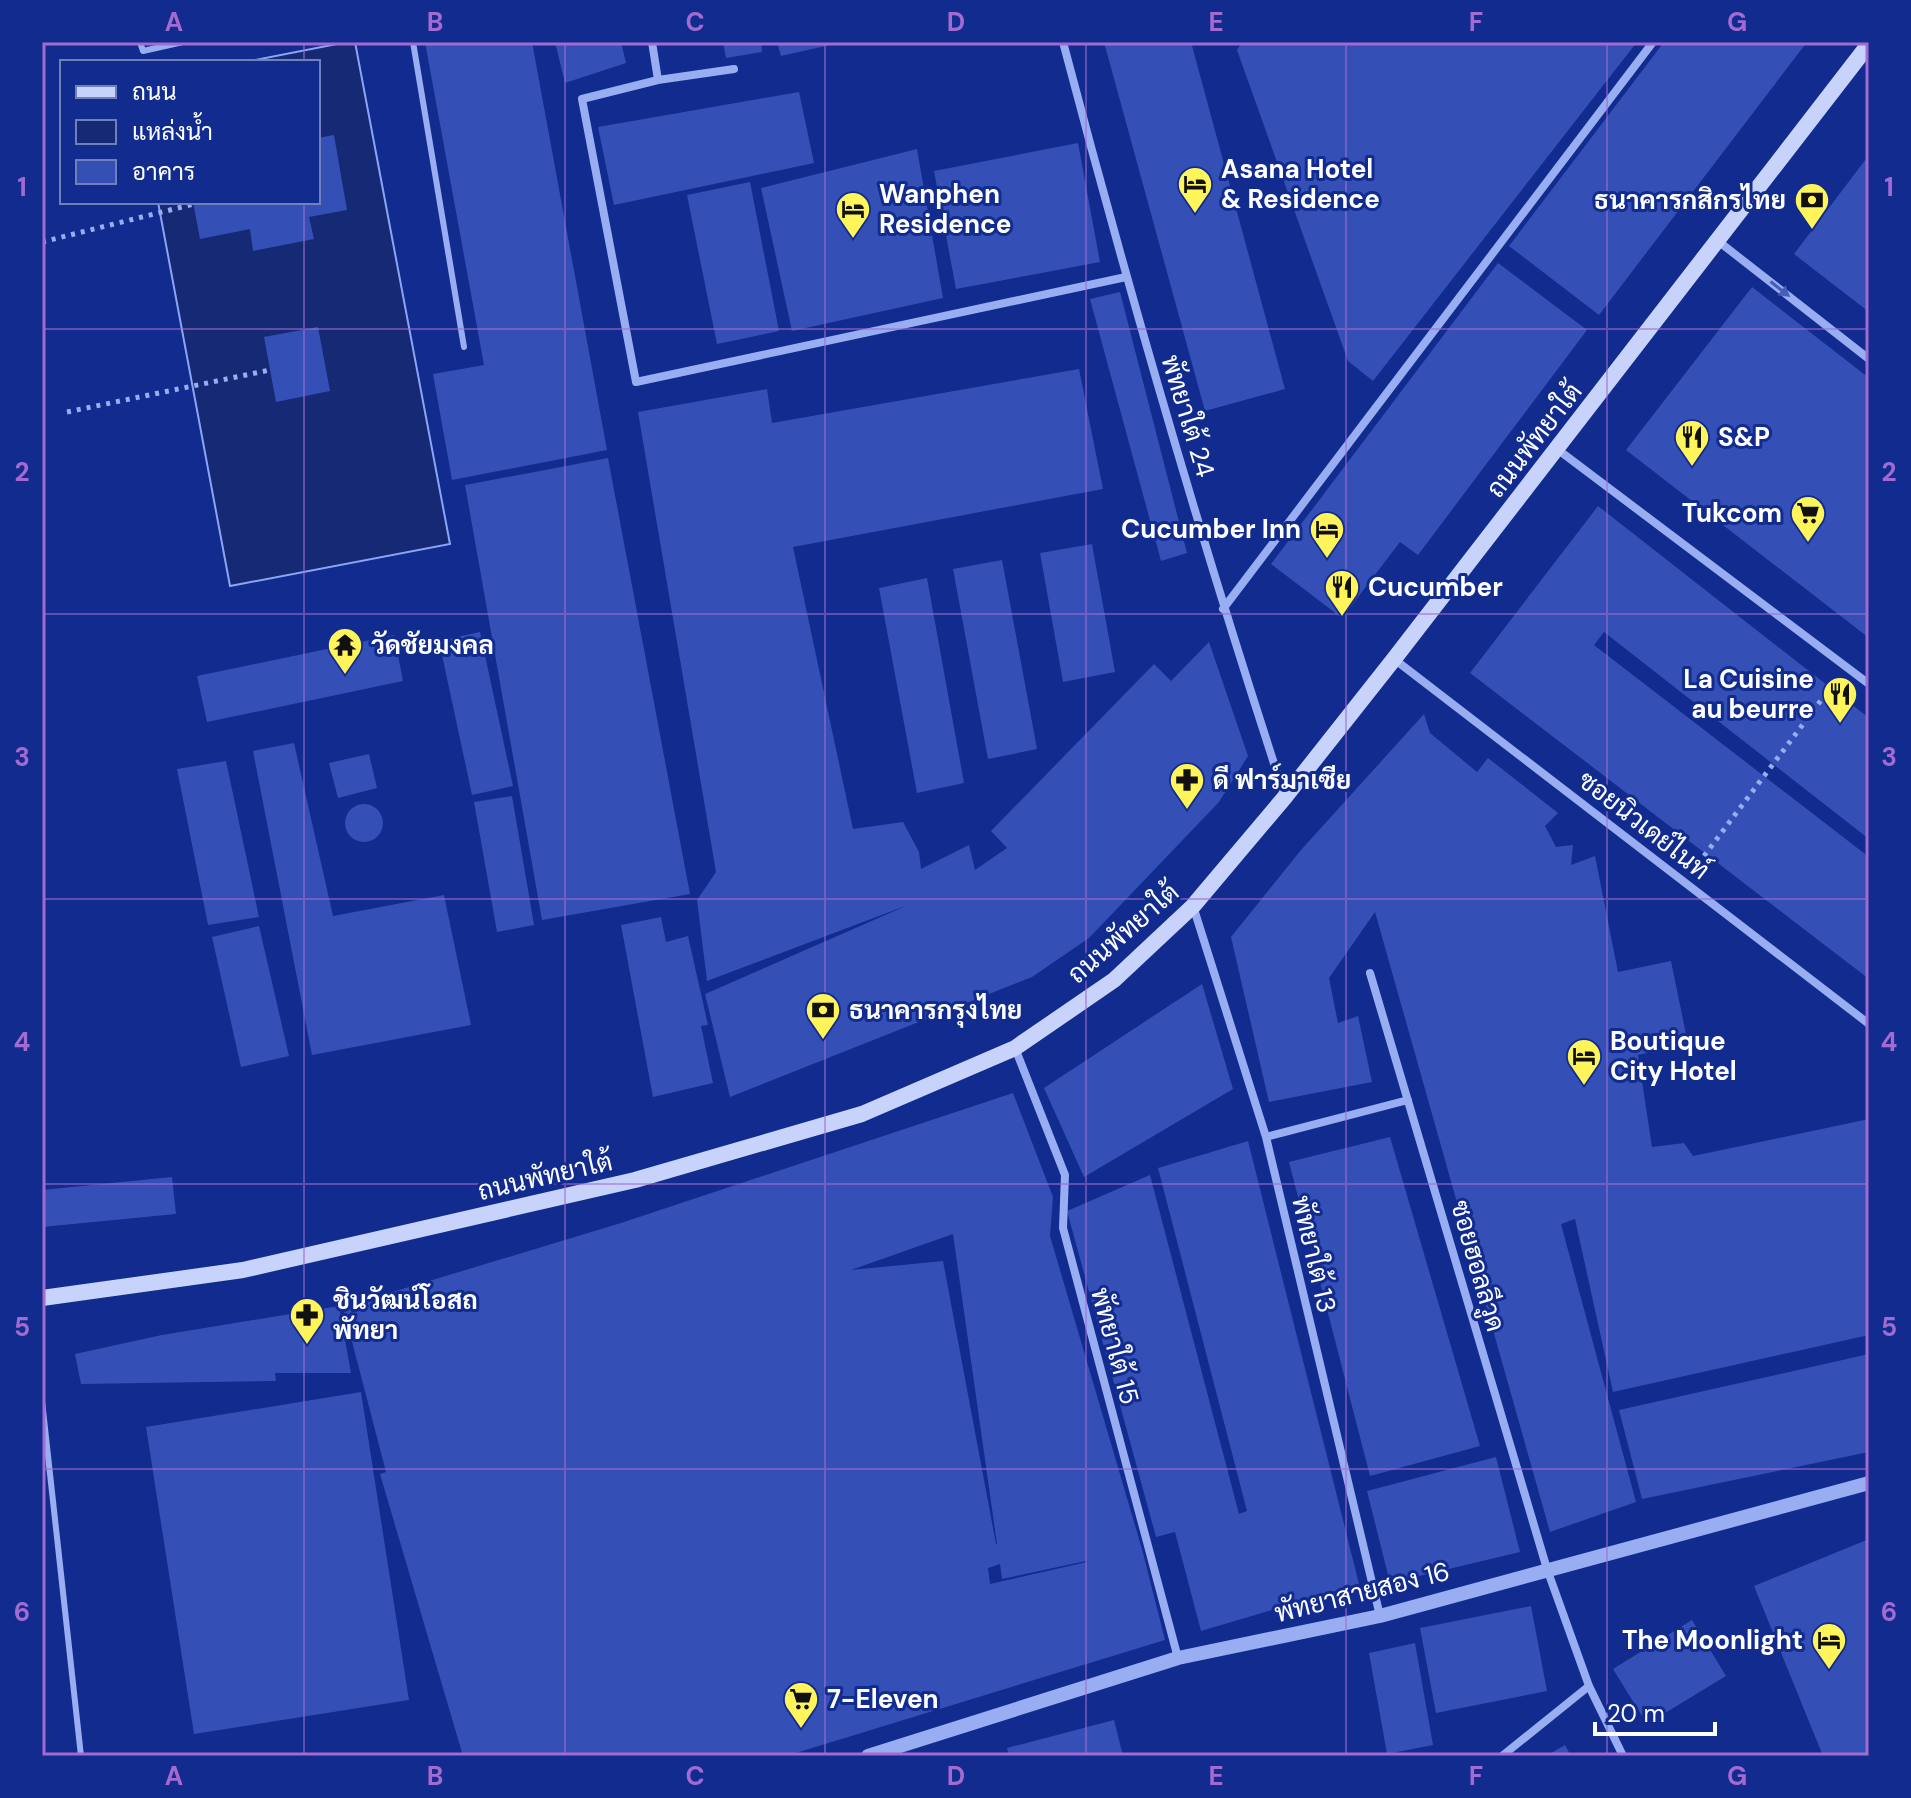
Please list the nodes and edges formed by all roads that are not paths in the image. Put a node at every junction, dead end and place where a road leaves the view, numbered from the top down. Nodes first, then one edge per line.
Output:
1 (140, 42) edge
2 (183, 42) edge
3 (413, 42) edge
4 (652, 42) edge
5 (1063, 42) edge
6 (1653, 42) edge
7 (1869, 44) edge
8 (734, 69) dead end
9 (658, 80) junction
10 (1718, 241) junction
11 (1126, 277) junction
12 (464, 347) dead end
13 (1869, 359) edge
14 (1557, 449) junction
15 (1223, 609) junction
16 (1394, 659) junction
17 (1869, 684) edge
18 (1285, 797) junction
19 (1193, 906) junction
20 (1370, 973) dead end
21 (1869, 1024) edge
22 (1015, 1048) junction
23 (1408, 1100) junction
24 (1266, 1137) junction
25 (42, 1298) edge
26 (42, 1401) edge
27 (1869, 1483) edge
28 (1547, 1569) junction
29 (1380, 1616) junction
30 (1178, 1658) junction
31 (1589, 1686) junction
32 (81, 1756) edge
33 (868, 1756) edge
34 (1502, 1756) edge
35 (1623, 1756) edge

1 - 2 lane
3 - 12 lane
4 - 9 street
5 - 11 street, พัทยาใต้ 24
6 - 15 street
7 - 10 main road, ถนนพัทยาใต้
8 - 9 street
9 - 11 street
10 -> 13 street
10 - 14 main road, ถนนพัทยาใต้
11 - 15 street, พัทยาใต้ 24
14 - 16 main road, ถนนพัทยาใต้
14 - 17 street
15 - 18 street, พัทยาใต้ 24
16 - 18 main road, ถนนพัทยาใต้
16 - 21 street, ซอยนิวเดย์ไนท์
18 - 19 main road, ถนนพัทยาใต้
19 - 22 main road, ถนนพัทยาใต้
19 - 24 street, พัทยาใต้ 13
20 - 23 street, ซอยฮอลลีวูด
22 - 25 main road, ถนนพัทยาใต้
22 - 30 street, พัทยาใต้ 15
23 - 24 street
23 - 28 street, ซอยฮอลลีวูด
24 - 29 street, พัทยาใต้ 13
26 - 32 lane
27 - 28 street, พัทยาสายสอง 16
28 - 29 street, พัทยาสายสอง 16
28 - 31 street, ซอยฮอลลีวูด
29 - 30 street, พัทยาสายสอง 16
30 - 33 street, พัทยาสายสอง 16
31 - 34 street
31 - 35 street, ซอยฮอลลีวูด

